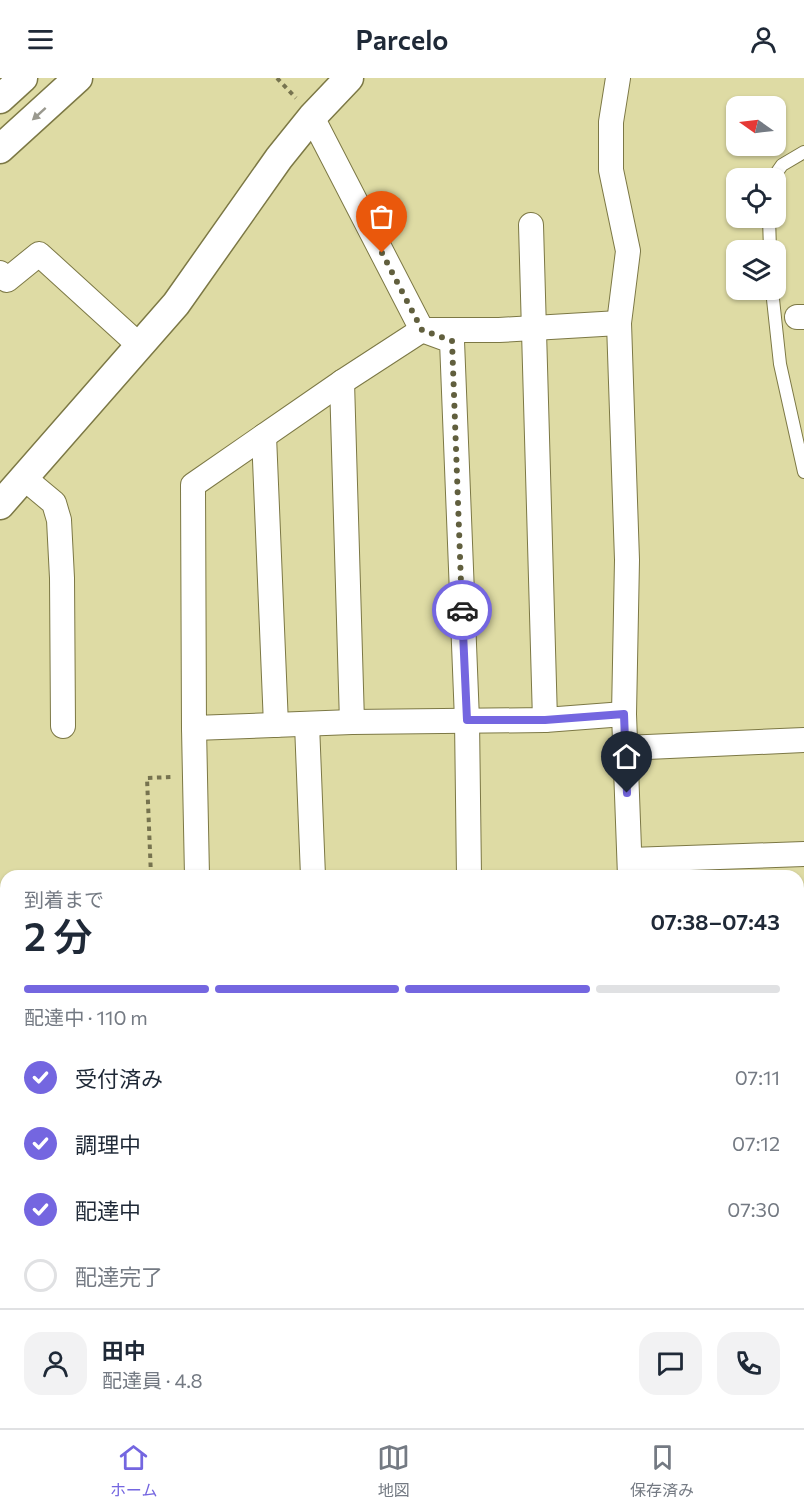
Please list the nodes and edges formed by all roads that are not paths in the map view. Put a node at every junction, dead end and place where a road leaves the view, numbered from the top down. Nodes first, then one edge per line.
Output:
1 (23, 78) edge
2 (78, 78) edge
3 (349, 78) edge
4 (618, 78) edge
5 (0, 99) edge
6 (312, 117) junction
7 (0, 149) edge
8 (804, 152) edge
9 (780, 168) edge
10 (531, 225) dead end
11 (0, 273) edge
12 (773, 300) edge
13 (619, 323) junction
14 (535, 328) junction
15 (422, 330) junction
16 (140, 346) junction
17 (342, 382) junction
18 (264, 436) junction
19 (804, 472) edge
20 (24, 478) junction
21 (0, 505) edge
22 (624, 714) junction
23 (467, 720) junction
24 (545, 720) junction
25 (352, 722) junction
26 (307, 724) junction
27 (276, 725) junction
28 (63, 726) dead end
29 (194, 728) junction
30 (804, 740) edge
31 (625, 748) junction
32 (804, 854) edge
33 (630, 868) edge
34 (197, 870) edge
35 (313, 870) edge
36 (469, 870) edge

1 - 5 street
2 -> 7 street
3 - 6 street
4 - 13 street
6 - 15 street
6 - 16 street
8 - 9 lane
10 - 14 street
11 - 16 street
12 - 19 lane
13 - 14 street
13 - 22 street
14 - 15 street
14 - 24 street
15 - 17 street
15 - 23 street
16 - 20 street
17 - 18 street
17 - 25 street
18 - 27 street
18 - 29 street
20 - 21 street
20 - 28 street
22 - 24 street
22 - 31 street
23 - 24 street
23 - 25 street
23 - 36 street
25 - 26 street
26 - 27 street
26 - 35 street
27 - 29 street
29 - 34 street
30 - 31 street
31 - 33 street
32 - 33 street

